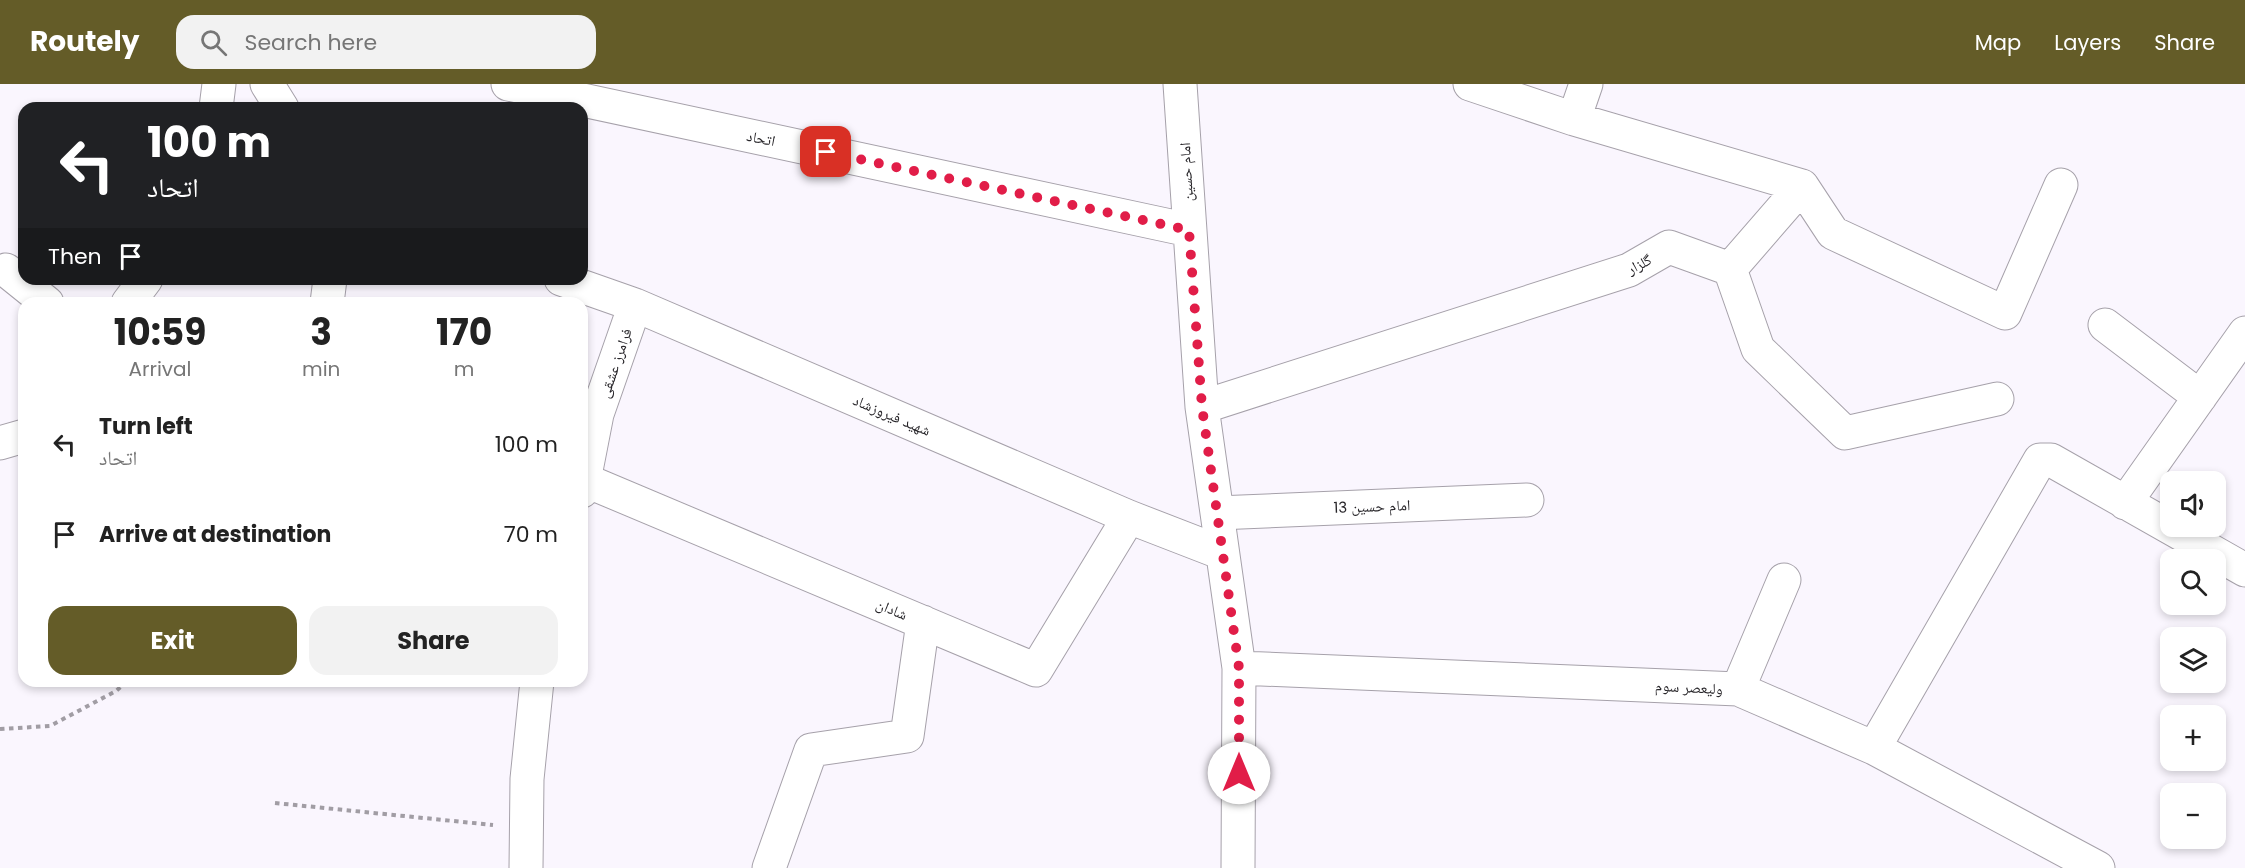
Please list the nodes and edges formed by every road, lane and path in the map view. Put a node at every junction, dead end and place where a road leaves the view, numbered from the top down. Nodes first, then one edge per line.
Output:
1 (219, 84) edge
2 (267, 84) edge
3 (508, 84) edge
4 (1180, 84) edge
5 (1470, 84) edge
6 (1586, 84) edge
7 (217, 102) edge
8 (278, 102) edge
9 (1574, 119) junction
10 (2061, 185) dead end
11 (1802, 186) junction
12 (1189, 230) junction
13 (6, 270) dead end
14 (1730, 270) junction
15 (18, 280) edge
16 (25, 285) edge
17 (578, 285) edge
18 (40, 297) edge
19 (635, 305) junction
20 (2105, 325) dead end
21 (2241, 347) edge
22 (2200, 397) junction
23 (1997, 399) dead end
24 (1202, 407) junction
25 (18, 438) edge
26 (0, 443) edge
27 (588, 459) edge
28 (588, 486) edge
29 (1527, 500) dead end
30 (2125, 503) junction
31 (1217, 513) junction
32 (1129, 517) junction
33 (1222, 553) junction
34 (2245, 570) edge
35 (1784, 580) dead end
36 (922, 622) junction
37 (1239, 668) junction
38 (120, 687) edge
39 (536, 687) edge
40 (1738, 689) junction
41 (0, 729) edge
42 (1874, 748) junction
43 (275, 803) dead end
44 (526, 828) junction
45 (526, 868) edge
46 (769, 868) edge
47 (1238, 868) edge
48 (2098, 868) edge

1 - 7 street
2 - 8 street
3 - 12 street, اتحاد
4 - 12 street, امام حسین
5 - 9 street
6 - 9 street
9 - 11 street
10 - 11 street
11 - 14 street
12 - 24 street, امام حسین
13 - 15 street
14 - 23 street
14 - 24 street, گلزار
16 - 18 street
17 - 19 street, شهید فیروزشاد
19 - 27 street, فرامرز عشقی
19 - 32 street, شهید فیروزشاد
20 - 22 street
21 - 22 street
22 - 30 street
24 - 31 street, امام حسین
25 - 26 street
28 - 36 street, شادان
29 - 31 street, امام حسین 13
30 - 34 street
30 - 42 street
31 - 33 street, امام حسین
32 - 33 street, شهید فیروزشاد
32 - 36 street, شادان
33 - 37 street, امام حسین
35 - 40 street
36 - 46 street
37 - 40 street, ولیعصر سوم
37 - 47 street, امام حسین
38 - 41 path
39 - 44 street
40 - 42 street, ولیعصر سوم
42 - 48 street, ولیعصر سوم
43 - 44 path
44 - 45 street

